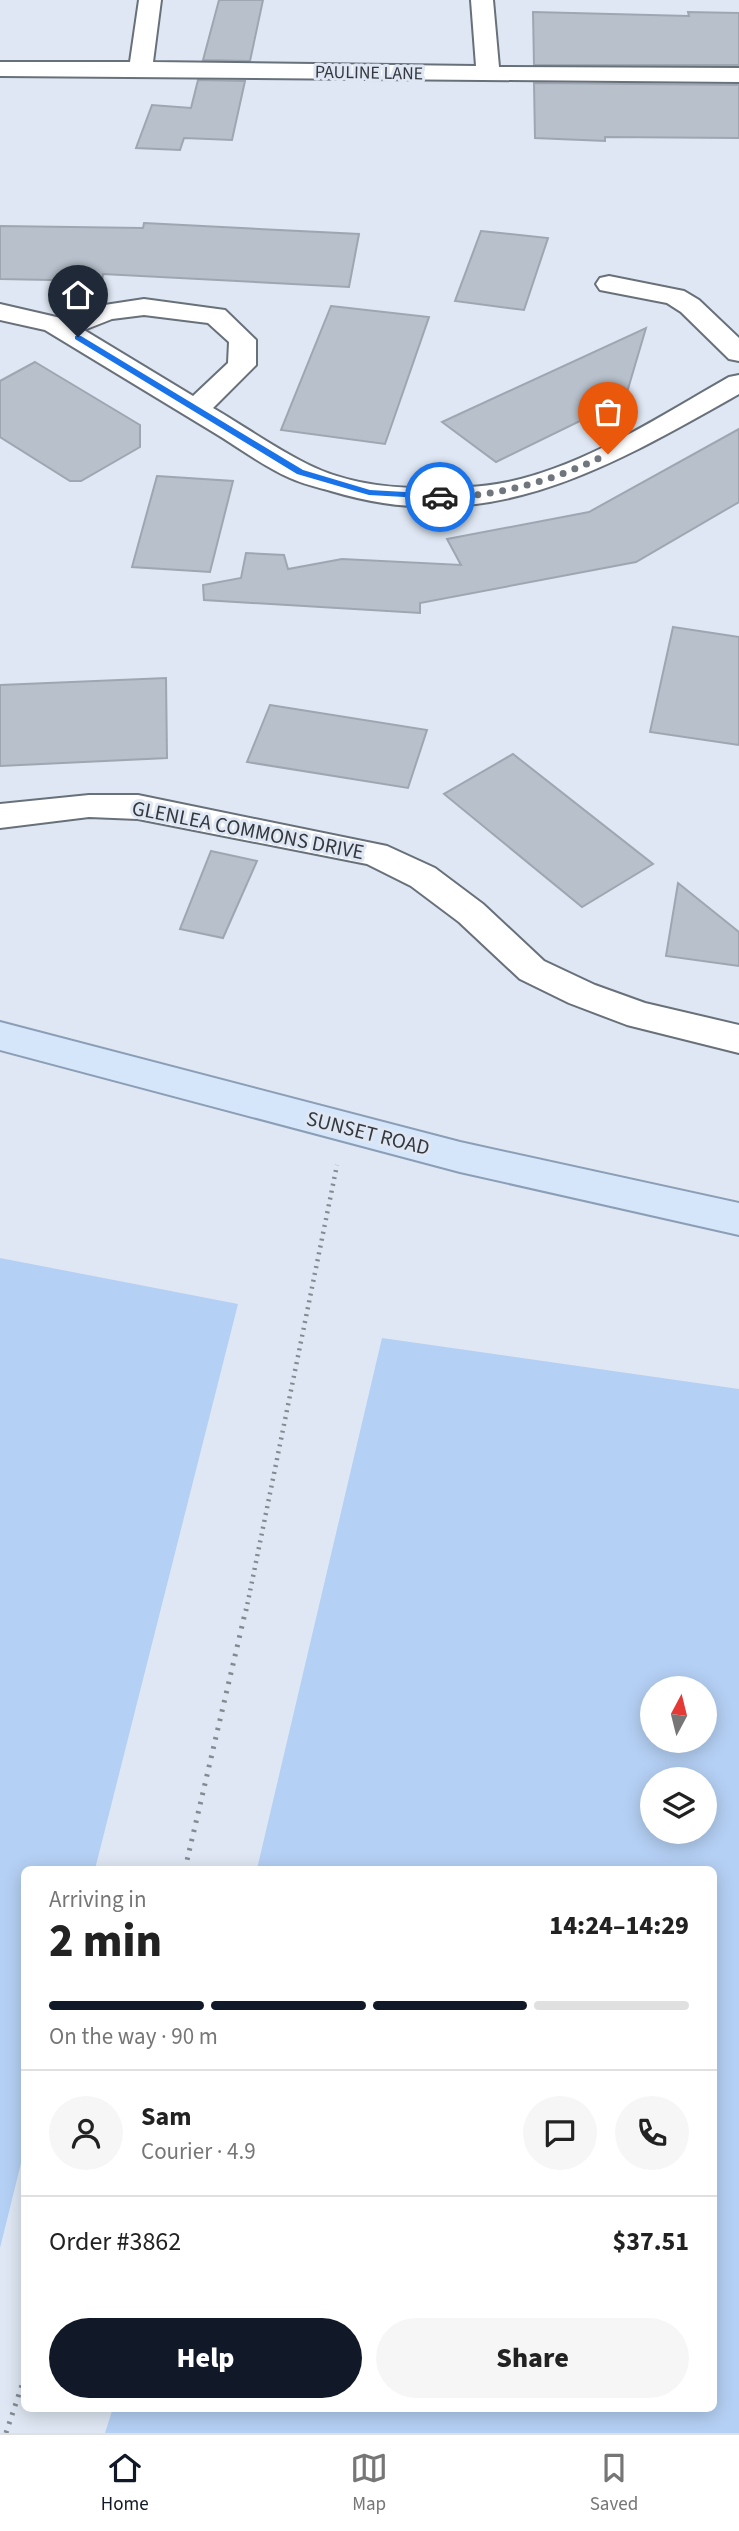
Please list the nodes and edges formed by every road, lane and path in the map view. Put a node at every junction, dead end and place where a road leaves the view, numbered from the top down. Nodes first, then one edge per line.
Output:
1 (150, 0) edge
2 (482, 0) edge
3 (141, 68) junction
4 (0, 69) edge
5 (488, 75) junction
6 (739, 75) edge
7 (609, 284) dead end
8 (0, 312) edge
9 (64, 329) junction
10 (739, 353) edge
11 (739, 383) edge
12 (195, 409) junction
13 (0, 816) edge
14 (0, 1036) edge
15 (739, 1039) edge
16 (344, 1127) junction
17 (739, 1219) edge
18 (186, 1866) edge
19 (21, 2388) edge
20 (6, 2433) edge

1 - 3 street
2 - 5 street
3 - 4 street, PAULINE LANE
3 - 5 street, PAULINE LANE
5 - 6 street, PAULINE LANE
7 - 10 street
8 - 9 street
9 - 12 street
9 - 12 street
11 - 12 street
13 - 15 street, GLENLEA COMMONS DRIVE
14 - 16 main road, SUNSET ROAD
16 - 17 main road, SUNSET ROAD
16 - 18 path
19 - 20 path

